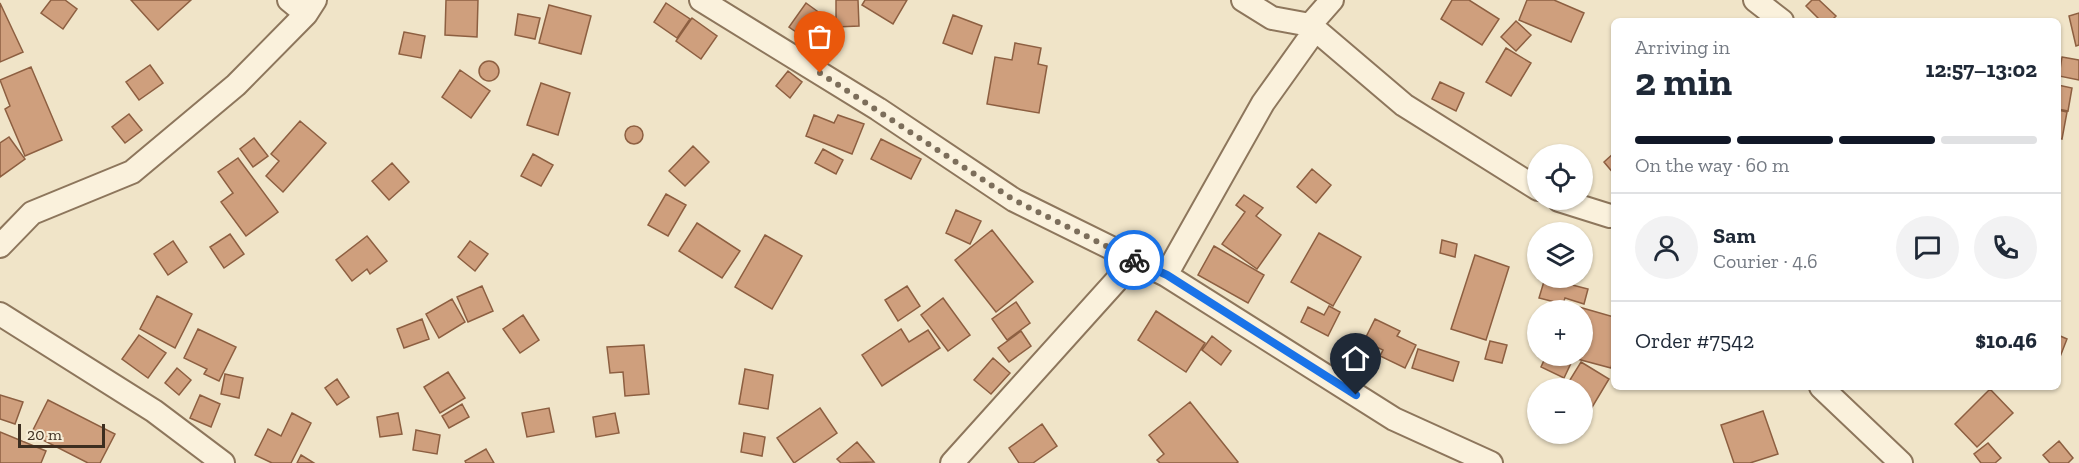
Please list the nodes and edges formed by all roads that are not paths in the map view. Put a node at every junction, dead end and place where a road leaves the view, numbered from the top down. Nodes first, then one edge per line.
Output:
1 (701, 0) edge
2 (1243, 0) edge
3 (1332, 0) edge
4 (1755, 0) edge
5 (303, 5) edge
6 (1778, 18) edge
7 (1310, 26) junction
8 (1527, 182) edge
9 (1591, 210) edge
10 (1610, 216) dead end
11 (0, 246) edge
12 (1135, 260) junction
13 (1167, 275) junction
14 (0, 314) edge
15 (1824, 390) edge
16 (223, 463) edge
17 (952, 463) edge
18 (1491, 463) edge
19 (1901, 463) edge

1 - 12 street
2 - 7 street
3 - 7 street
4 - 6 street
5 - 11 street
7 - 8 street
7 - 13 street
9 - 10 street
12 - 13 street
12 - 17 street
13 - 18 street
14 - 16 street
15 - 19 street

